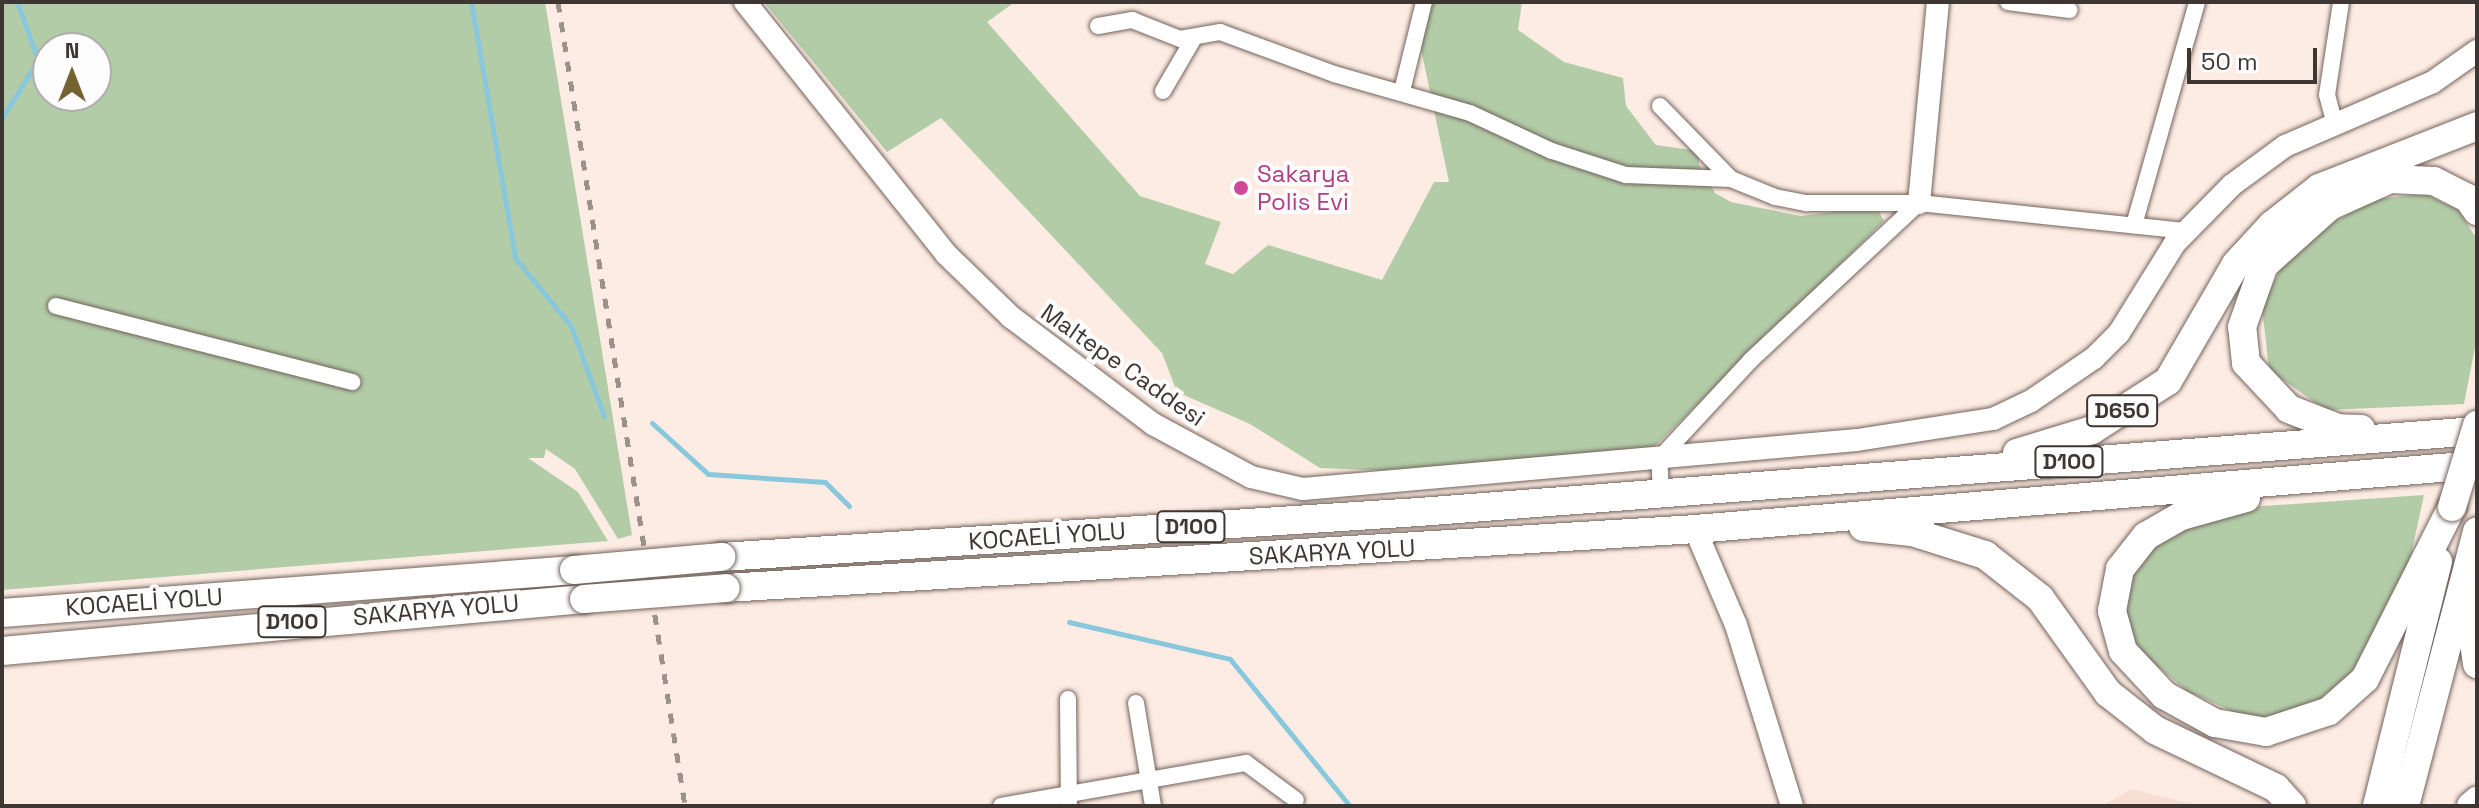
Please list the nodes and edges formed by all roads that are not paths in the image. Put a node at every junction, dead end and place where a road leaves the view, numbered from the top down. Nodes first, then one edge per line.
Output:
1 (745, 2) edge
2 (1424, 2) edge
3 (1938, 2) edge
4 (2008, 2) edge
5 (2197, 2) edge
6 (2341, 2) edge
7 (2069, 10) dead end
8 (1098, 26) dead end
9 (1194, 38) junction
10 (2477, 51) edge
11 (1163, 91) dead end
12 (1402, 91) junction
13 (1660, 106) dead end
14 (2334, 121) junction
15 (2477, 126) edge
16 (1731, 179) junction
17 (1919, 203) junction
18 (2477, 211) edge
19 (2134, 225) junction
20 (2185, 231) junction
21 (56, 306) dead end
22 (352, 382) dead end
23 (2469, 429) edge
24 (1659, 459) junction
25 (2477, 465) edge
26 (2387, 473) junction
27 (1661, 492) junction
28 (2452, 507) junction
29 (1795, 519) junction
30 (1695, 529) junction
31 (2477, 531) edge
32 (2465, 570) junction
33 (2, 613) edge
34 (2, 651) edge
35 (2477, 664) edge
36 (1068, 699) dead end
37 (1136, 703) dead end
38 (1149, 779) junction
39 (1069, 799) edge
40 (1296, 800) dead end
41 (2477, 801) edge
42 (1001, 806) edge
43 (1153, 806) edge
44 (1792, 806) edge
45 (2292, 806) edge
46 (2377, 806) edge
47 (2405, 806) edge
48 (2471, 806) edge

1 - 24 street, Maltepe Caddesi
2 - 12 street
3 - 17 street
4 - 7 street
5 - 19 street
6 - 14 street
8 - 9 street
9 - 11 street
9 - 12 street
10 - 14 street, Maltepe Caddesi
12 - 16 street
13 - 16 street
14 - 20 street, Maltepe Caddesi
15 - 27 highway, D650
16 - 17 street
17 - 19 street
17 - 24 street
18 - 23 highway
19 - 20 street
20 - 24 street, Maltepe Caddesi
21 - 22 street
23 - 27 highway, D100
23 - 28 highway, bridge
24 - 27 street
25 - 26 highway, D100
26 - 28 highway
26 - 29 highway, D100
27 - 33 highway, KOCAELİ YOLU / D100, bridge
28 - 46 highway
29 - 30 highway, SAKARYA YOLU / D100
29 - 45 highway
30 - 34 highway, SAKARYA YOLU / D100, bridge
30 - 44 street
31 - 32 highway
32 - 35 highway
32 - 47 highway
36 - 39 street
37 - 38 street
38 - 39 street
38 - 40 street
38 - 43 street
39 - 42 street
41 - 48 highway

